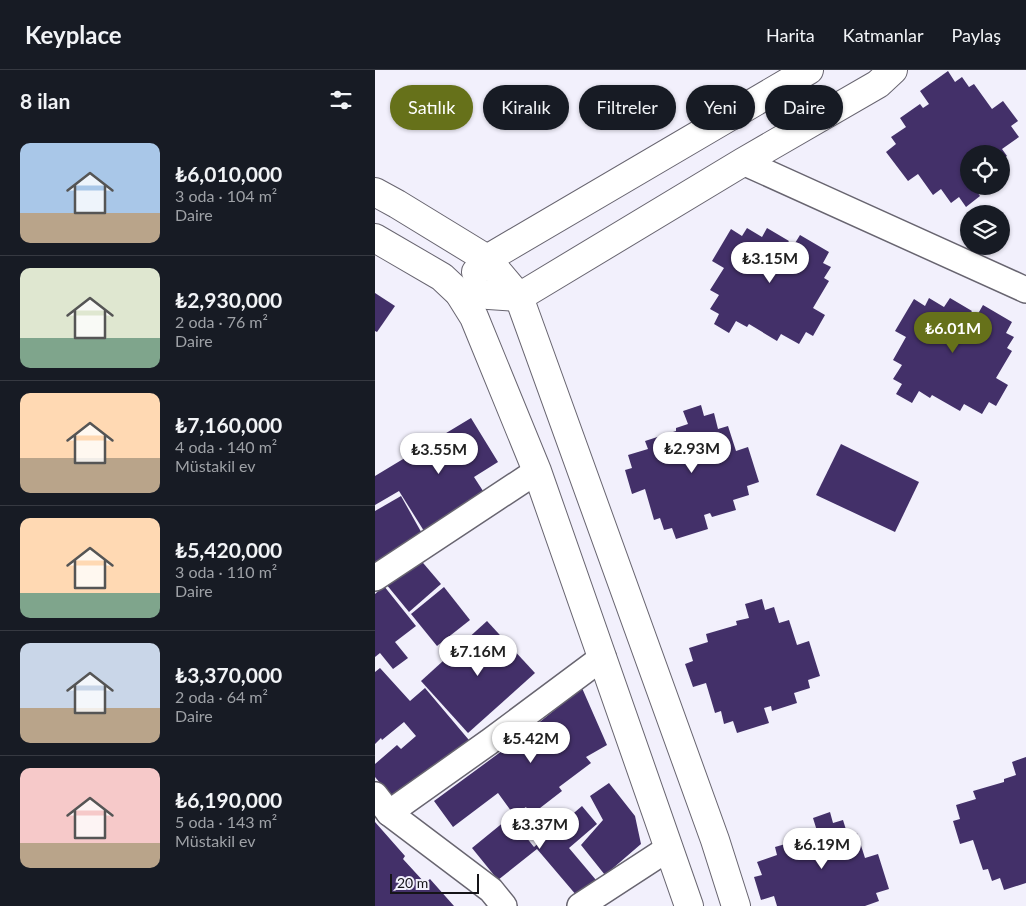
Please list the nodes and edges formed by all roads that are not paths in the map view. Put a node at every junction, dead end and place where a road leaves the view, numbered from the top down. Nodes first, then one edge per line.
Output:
1 (809, 70) edge
2 (893, 70) edge
3 (743, 162) junction
4 (375, 192) edge
5 (375, 238) edge
6 (487, 259) junction
7 (1026, 290) edge
8 (459, 293) junction
9 (519, 297) junction
10 (537, 471) junction
11 (375, 578) edge
12 (603, 657) junction
13 (382, 804) edge
14 (669, 848) junction
15 (504, 906) edge
16 (580, 906) edge
17 (689, 906) edge
18 (736, 906) edge

1 - 6 street
2 - 3 street
3 - 7 street
3 - 9 street
4 - 6 street
5 - 8 street
6 - 8 street
6 - 9 street
8 - 9 street
8 - 10 street
9 - 18 street
10 - 11 street
10 - 12 street
12 - 13 street
12 - 14 street
13 - 15 street
14 - 16 street
14 - 17 street

